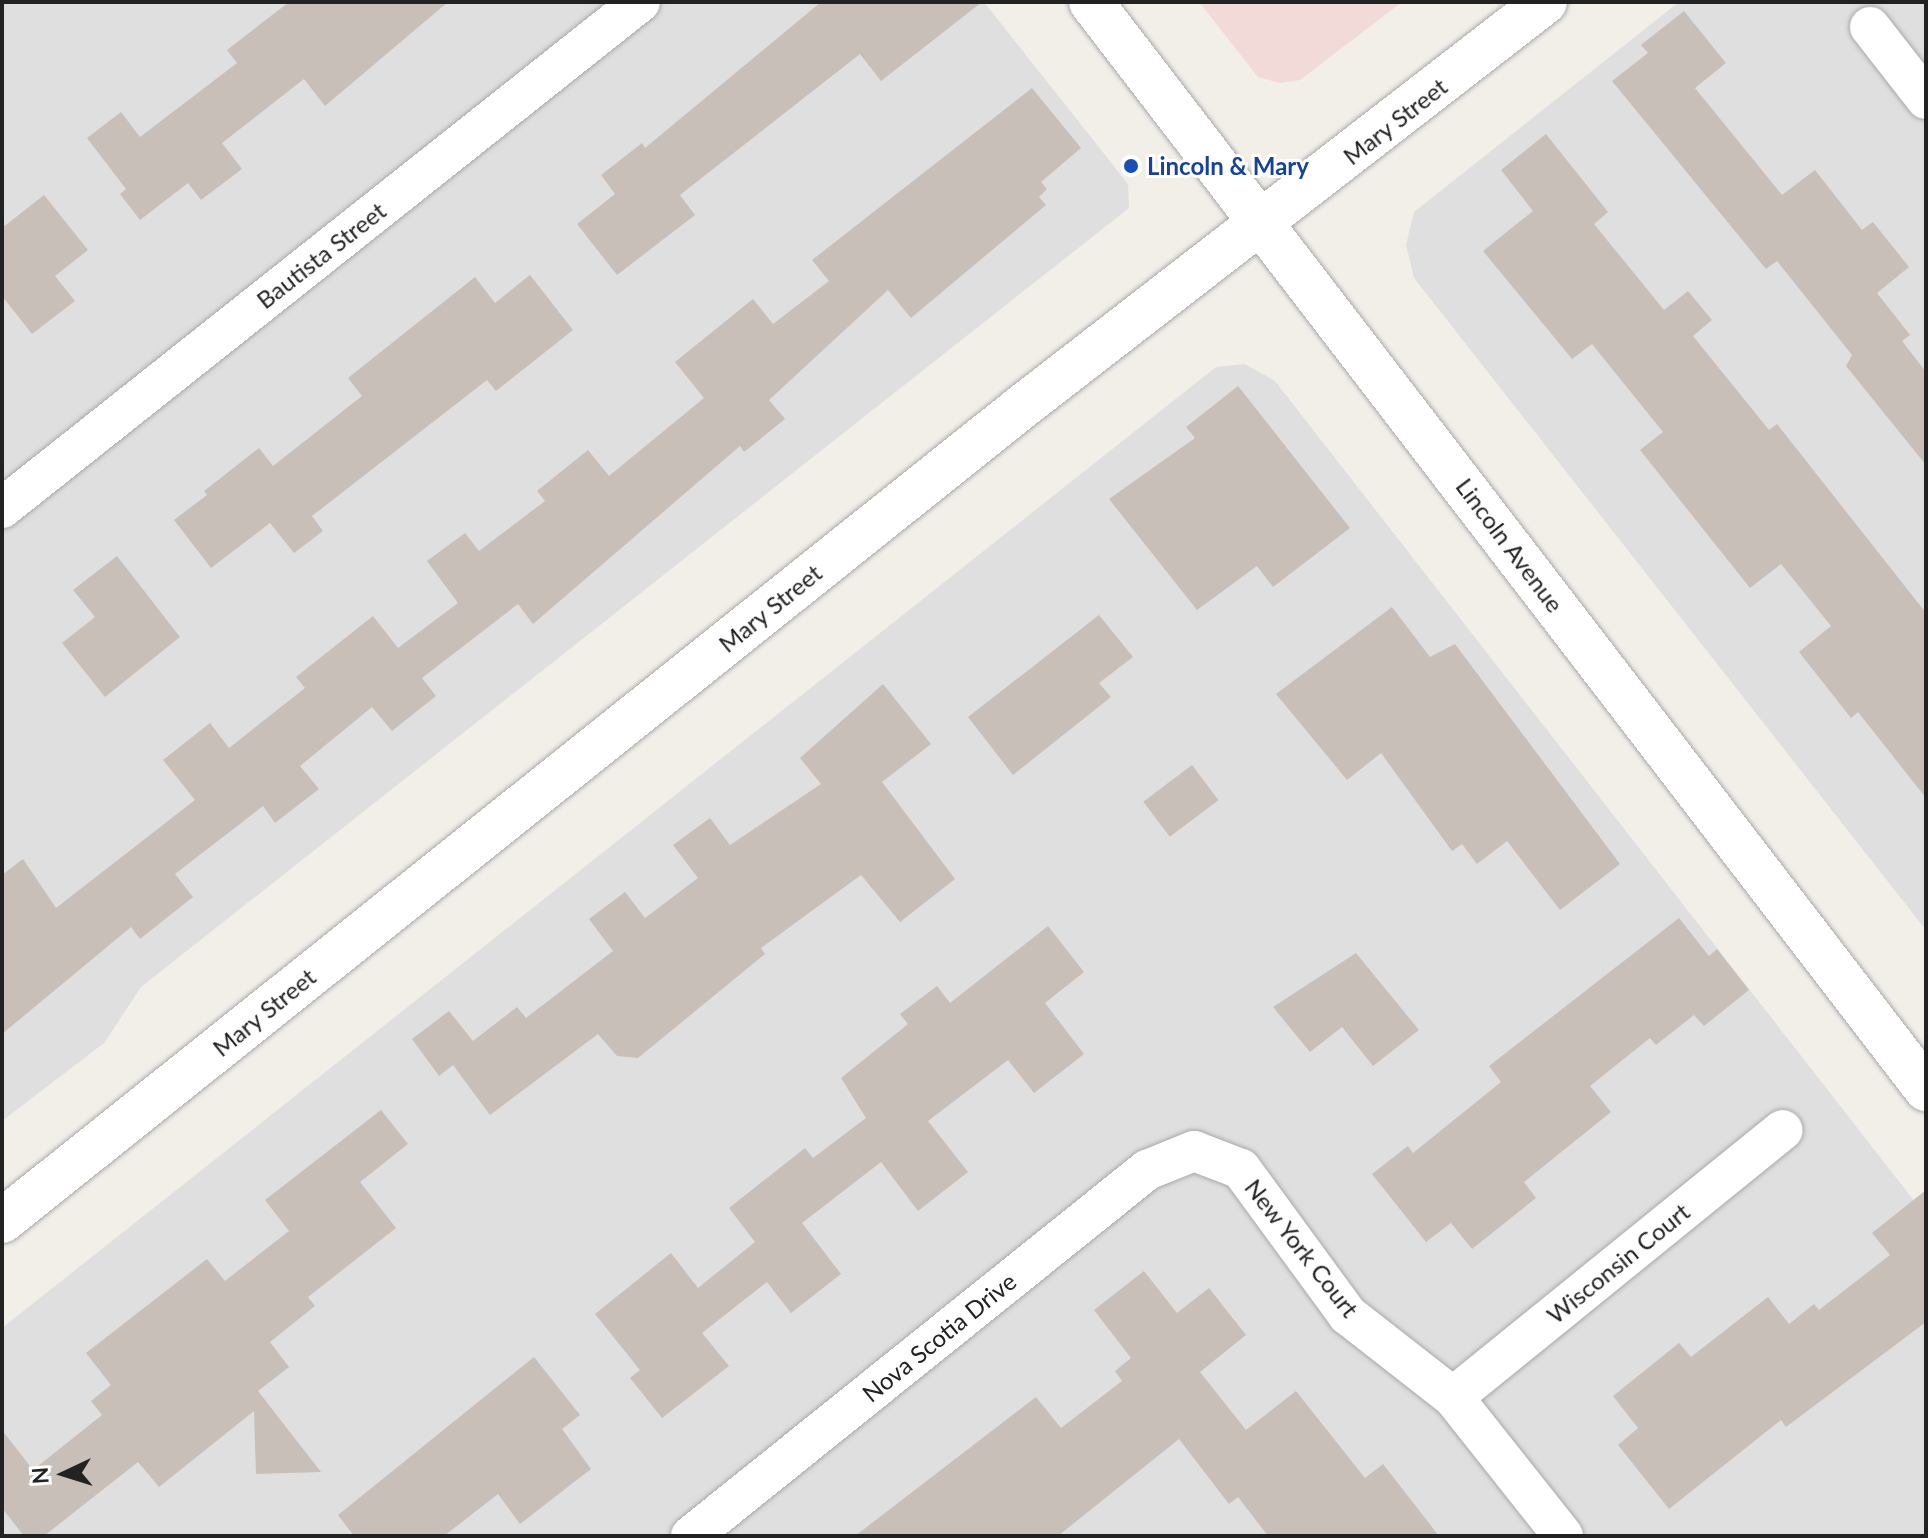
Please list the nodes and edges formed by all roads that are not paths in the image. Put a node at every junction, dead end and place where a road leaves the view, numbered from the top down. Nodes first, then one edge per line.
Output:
1 (640, 2) edge
2 (1091, 2) edge
3 (1545, 2) edge
4 (1870, 27) dead end
5 (1926, 99) edge
6 (1261, 227) junction
7 (2, 508) edge
8 (1925, 1087) edge
9 (1783, 1130) dead end
10 (1194, 1151) joint
11 (2, 1221) edge
12 (1453, 1397) junction
13 (691, 1536) edge
14 (1563, 1536) edge

1 - 7 street, Bautista Street
2 - 6 street, Lincoln Avenue
3 - 6 street, Mary Street
4 - 5 street
6 - 8 street, Lincoln Avenue
6 - 11 street, Mary Street
9 - 12 street, Wisconsin Court
10 - 12 street, New York Court
10 - 13 street, Nova Scotia Drive
12 - 14 street, New York Court

